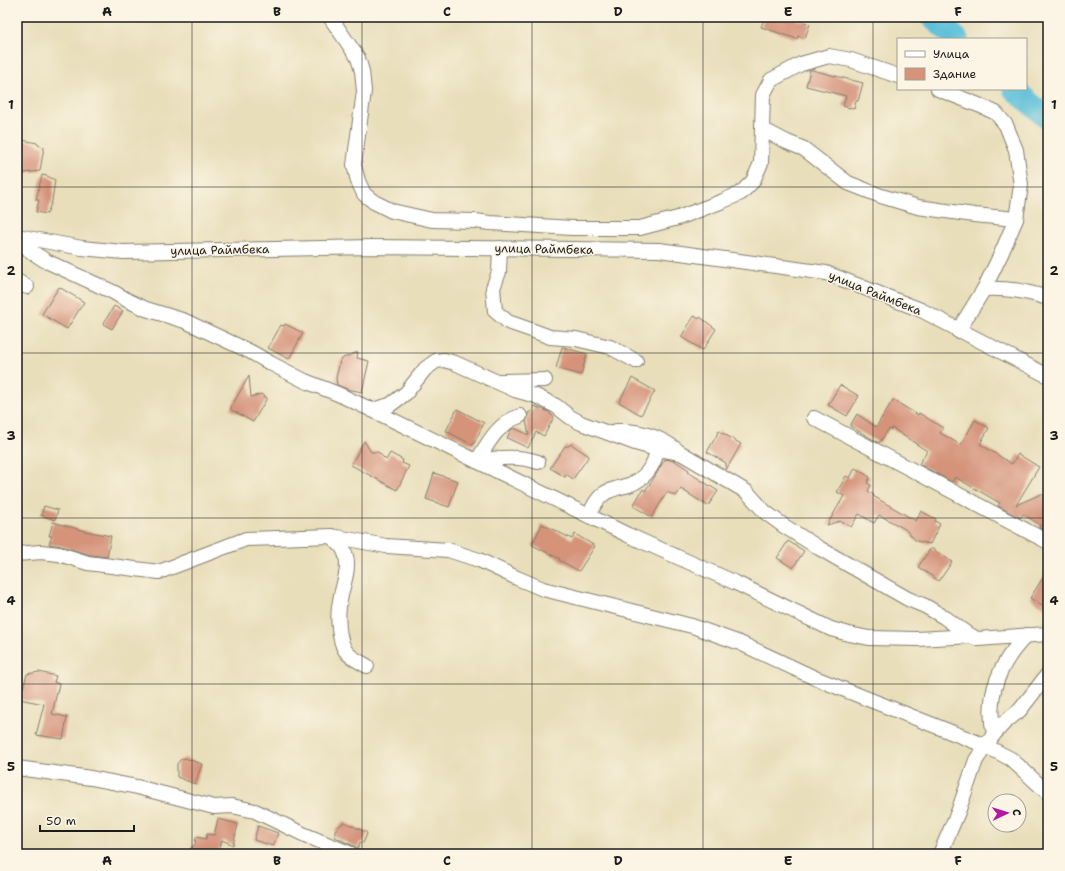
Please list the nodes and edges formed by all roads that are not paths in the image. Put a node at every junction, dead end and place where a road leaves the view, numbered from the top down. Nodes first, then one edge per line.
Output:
1 (330, 17) edge
2 (897, 76) edge
3 (941, 90) edge
4 (762, 129) junction
5 (1016, 219) junction
6 (18, 236) edge
7 (500, 248) junction
8 (984, 289) junction
9 (1048, 298) edge
10 (958, 331) junction
11 (636, 362) dead end
12 (1048, 376) edge
13 (545, 380) dead end
14 (494, 381) junction
15 (372, 410) junction
16 (520, 416) dead end
17 (814, 418) dead end
18 (603, 431) junction
19 (657, 449) junction
20 (681, 453) junction
21 (477, 461) junction
22 (538, 462) dead end
23 (589, 516) junction
24 (331, 536) junction
25 (1048, 542) edge
26 (17, 554) edge
27 (1048, 634) edge
28 (1028, 635) junction
29 (972, 636) junction
30 (367, 666) dead end
31 (1048, 674) edge
32 (994, 734) junction
33 (986, 746) junction
34 (17, 768) edge
35 (1048, 793) edge
36 (351, 854) edge
37 (940, 854) edge

1 - 4 street
2 - 4 street
3 - 5 street
4 - 5 street
5 - 8 street
6 - 7 street, улица Раймбека
6 - 15 street
7 - 10 street, улица Раймбека
7 - 11 street
8 - 9 street
8 - 10 street
10 - 12 street, улица Раймбека
13 - 14 street
14 - 15 street
14 - 18 street
15 - 21 street
16 - 21 street
17 - 25 street
18 - 19 street
18 - 20 street
19 - 20 street
19 - 23 street
20 - 29 street
21 - 22 street
21 - 23 street
23 - 29 street
24 - 26 street
24 - 30 street
24 - 33 street
27 - 28 street
28 - 29 street
28 - 32 street
31 - 32 street
32 - 33 street
33 - 35 street
33 - 37 street
34 - 36 street

